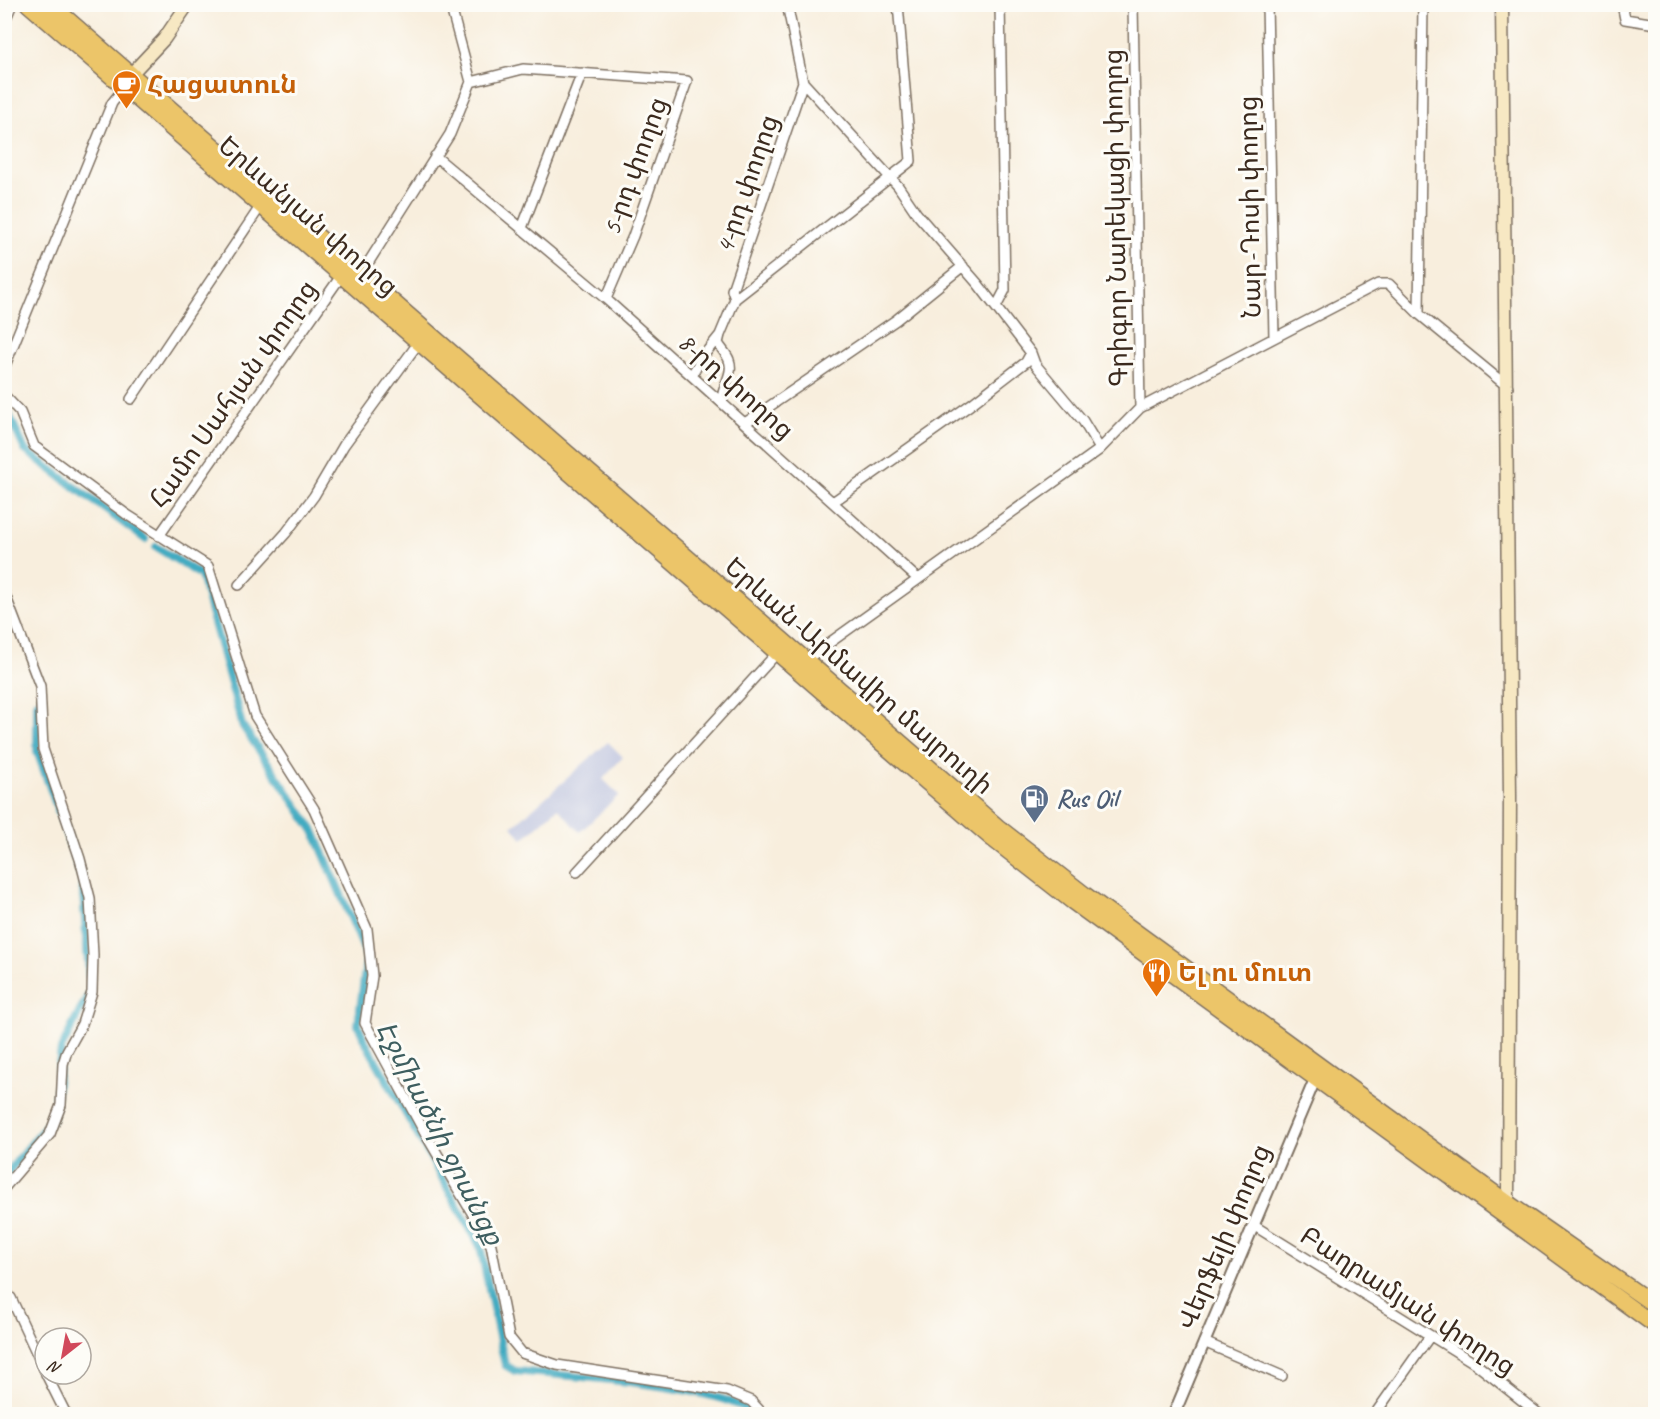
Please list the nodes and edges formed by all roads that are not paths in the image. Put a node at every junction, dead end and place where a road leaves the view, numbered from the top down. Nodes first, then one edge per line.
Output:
1 (12, 4) edge
2 (28, 4) edge
3 (50, 4) edge
4 (188, 4) edge
5 (450, 4) edge
6 (787, 4) edge
7 (898, 4) edge
8 (1000, 4) edge
9 (1133, 4) edge
10 (1267, 4) edge
11 (1424, 4) edge
12 (1502, 4) edge
13 (1622, 4) edge
14 (4, 23) edge
15 (1656, 24) edge
16 (132, 74) junction
17 (582, 74) junction
18 (471, 82) junction
19 (804, 82) junction
20 (124, 88) junction
21 (207, 139) junction
22 (196, 151) junction
23 (435, 156) junction
24 (888, 178) junction
25 (260, 207) junction
26 (522, 228) junction
27 (963, 266) junction
28 (358, 272) junction
29 (341, 276) junction
30 (606, 299) junction
31 (735, 299) junction
32 (996, 307) junction
33 (1419, 314) junction
34 (720, 335) junction
35 (1274, 338) junction
36 (419, 342) junction
37 (1031, 353) junction
38 (4, 368) edge
39 (692, 375) junction
40 (1508, 387) junction
41 (4, 395) edge
42 (131, 399) dead end
43 (723, 404) junction
44 (1140, 408) junction
45 (744, 423) junction
46 (1099, 449) junction
47 (562, 458) junction
48 (833, 502) junction
49 (159, 536) junction
50 (918, 579) junction
51 (239, 585) dead end
52 (4, 592) edge
53 (777, 653) junction
54 (804, 661) junction
55 (577, 872) dead end
56 (1270, 1036) junction
57 (1296, 1056) junction
58 (1316, 1077) junction
59 (4, 1188) edge
60 (1508, 1203) junction
61 (1252, 1225) junction
62 (4, 1290) edge
63 (1656, 1306) edge
64 (1656, 1326) edge
65 (1430, 1336) junction
66 (1204, 1342) junction
67 (33, 1345) edge
68 (1282, 1376) dead end
69 (52, 1386) edge
70 (66, 1414) edge
71 (763, 1414) edge
72 (1174, 1414) edge
73 (1375, 1414) edge
74 (1539, 1414) edge

1 - 14 street
2 - 20 highway, Երևանյան փողոց
3 - 16 highway, Երևանյան փողոց
4 - 16 main road
5 - 18 street
6 - 19 street
7 - 24 street
8 - 32 street
9 - 44 street, Գրիգոր Նարեկացի փողոց
10 - 35 street, Նար-Դոսի փողոց
11 - 33 street
12 - 40 main road
13 - 15 street
16 - 21 highway, Երևանյան փողոց
17 - 18 street, 5-րդ փողոց
17 - 26 street
17 - 30 street, 5-րդ փողոց
18 - 23 street
19 - 24 street
19 - 31 street, 4-րդ փողոց
20 - 22 highway, Երևանյան փողոց
20 - 38 street
21 - 22 highway
21 - 28 highway, Երևանյան փողոց
22 - 25 highway, Երևանյան փողոց
23 - 26 street, 8-րդ փողոց
23 - 28 street
24 - 27 street
24 - 31 street
25 - 29 highway, Երևանյան փողոց
25 - 42 street
26 - 30 street, 8-րդ փողոց
27 - 32 street
27 - 45 street
28 - 47 highway, Երևանյան փողոց
29 - 36 highway, Երևանյան փողոց
29 - 49 street, Համո Սահյան փողոց
30 - 39 street, 8-րդ փողոց
31 - 34 street
32 - 37 street
33 - 35 street, Նար-Դոսի փողոց
33 - 40 street, Նար-Դոսի փողոց
34 - 39 street
34 - 43 street
35 - 44 street
36 - 47 highway, Երևանյան փողոց
36 - 51 street
37 - 46 street
37 - 48 street
39 - 43 street, 8-րդ փողոց
40 - 60 main road
41 - 49 street
43 - 45 street, 8-րդ փողոց
44 - 46 street, Գրիգոր Նարեկացի փողոց
45 - 48 street, 8-րդ փողոց
46 - 50 street, Գրիգոր Նարեկացի փողոց
47 - 53 highway, Երևան-Արմավիր մայրուղի
47 - 54 highway, Երևան-Արմավիր մայրուղի
48 - 50 street, 8-րդ փողոց
49 - 71 street
50 - 54 street, Գրիգոր Նարեկացի փողոց
52 - 59 street
53 - 55 street
53 - 56 highway, Երևան-Արմավիր մայրուղի
54 - 56 highway, Երևան-Արմավիր մայրուղի
56 - 57 highway, Երևան-Արմավիր մայրուղի
57 - 58 highway
57 - 60 highway
58 - 61 street, Վերֆելի փողոց
58 - 64 highway
60 - 63 highway
61 - 65 street, Բաղրամյան փողոց
61 - 66 street, Վերֆելի փողոց
62 - 67 street
65 - 73 street
65 - 74 street, Բաղրամյան փողոց
66 - 68 street
66 - 72 street, Վերֆելի փողոց
69 - 70 street

